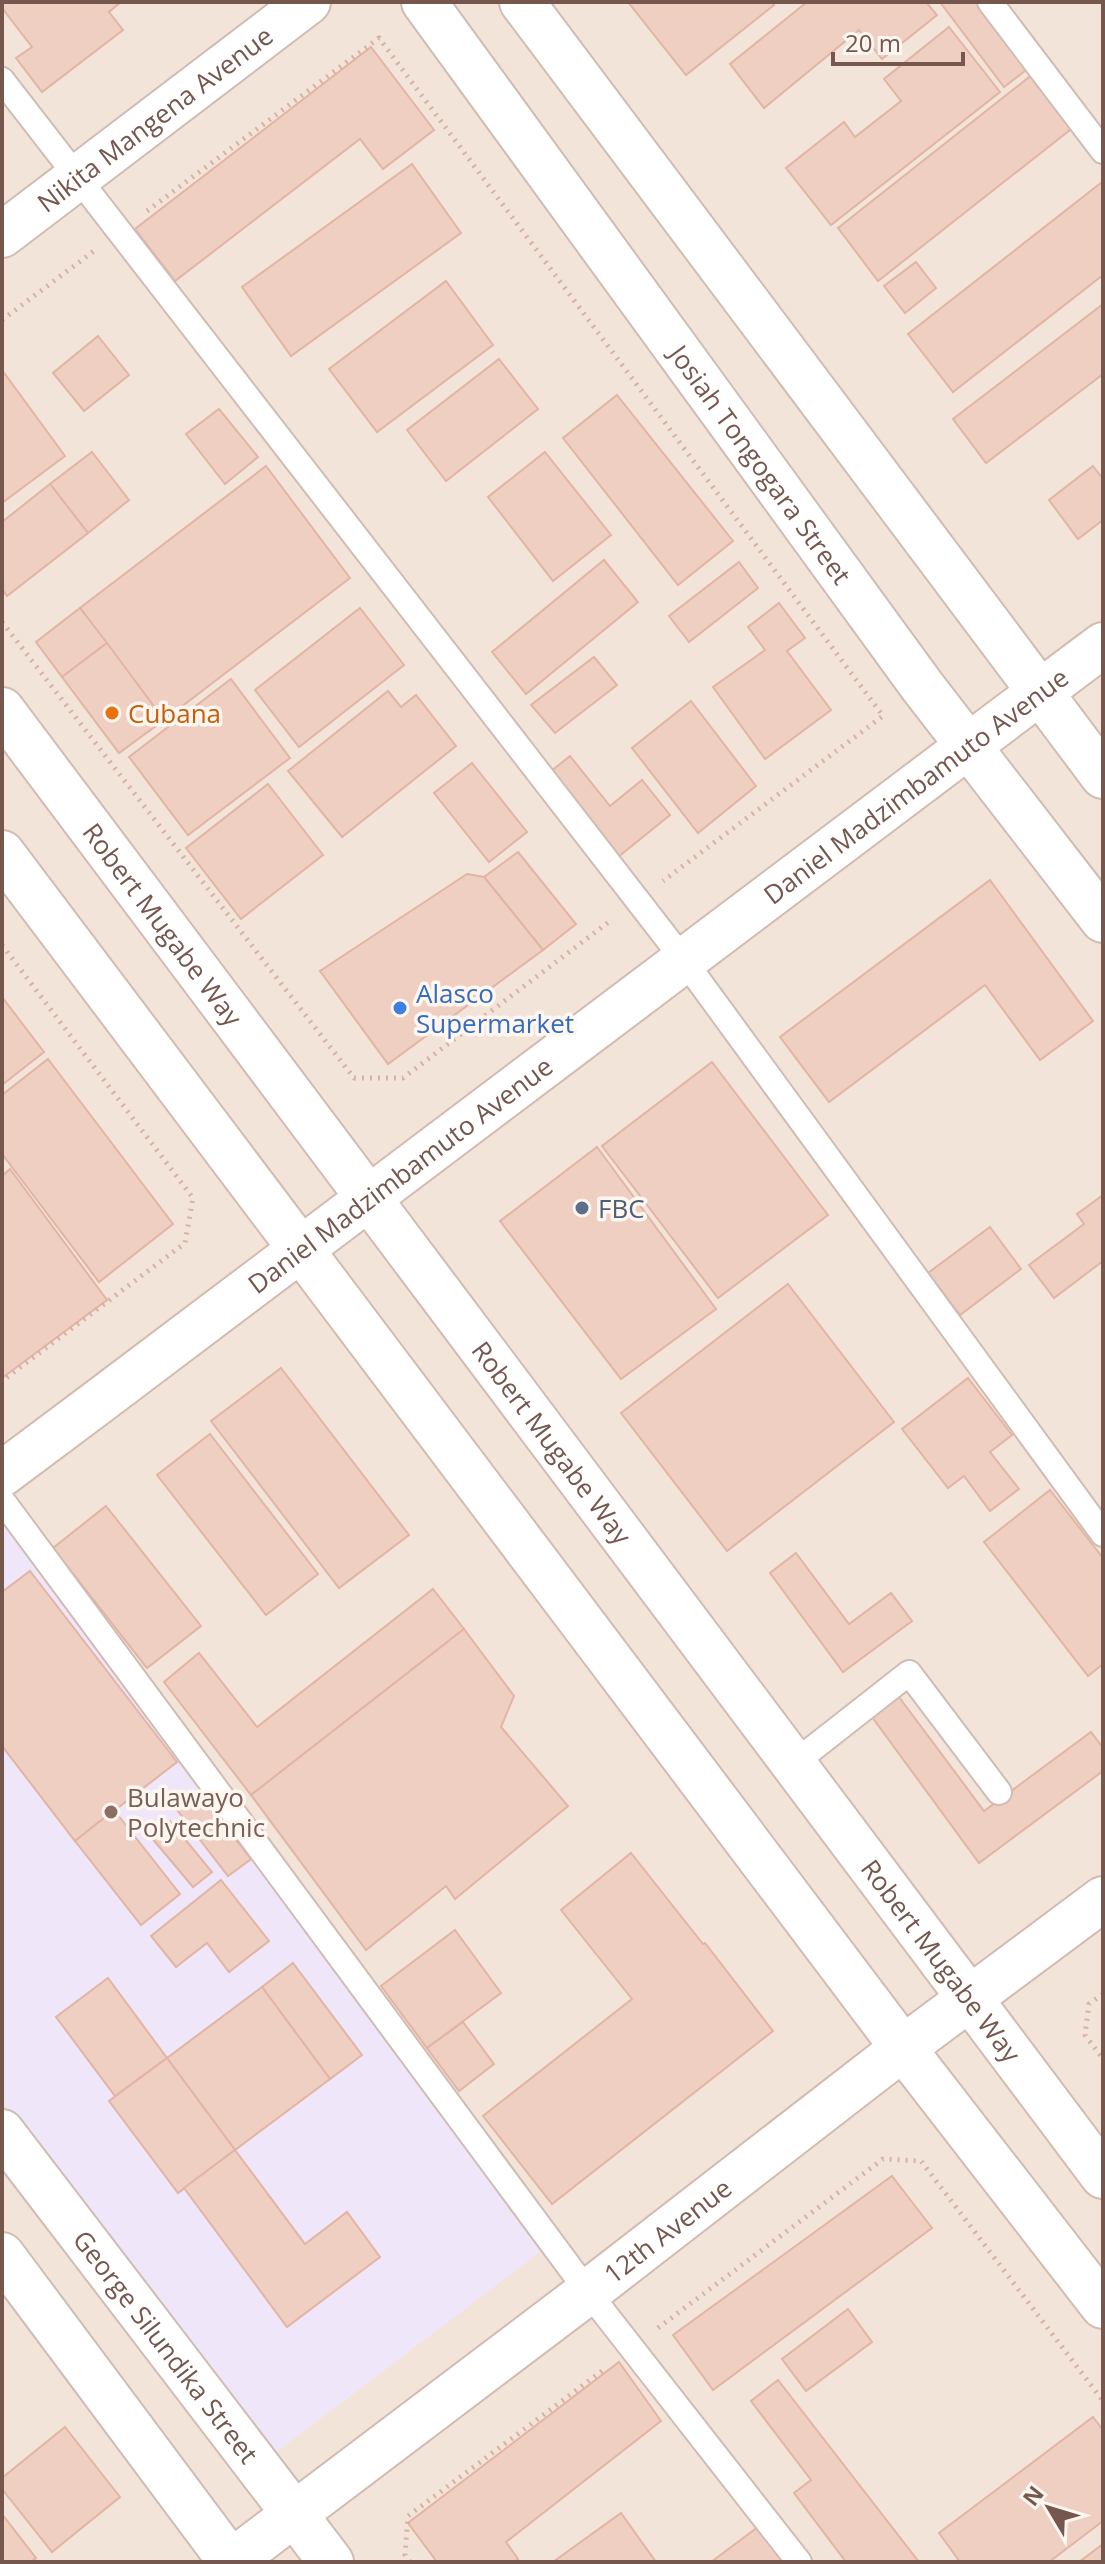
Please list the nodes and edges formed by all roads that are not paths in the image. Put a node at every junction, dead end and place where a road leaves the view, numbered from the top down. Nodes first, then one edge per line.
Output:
1 (308, 2) edge
2 (424, 2) edge
3 (522, 2) edge
4 (990, 2) edge
5 (2, 80) edge
6 (1103, 151) edge
7 (77, 179) junction
8 (2, 235) edge
9 (1103, 645) edge
10 (1040, 692) junction
11 (2, 710) edge
12 (968, 746) junction
13 (1103, 776) edge
14 (2, 853) edge
15 (1103, 920) edge
16 (683, 959) junction
17 (369, 1199) junction
18 (302, 1250) junction
19 (2, 1474) edge
20 (2, 1500) edge
21 (1103, 1534) edge
22 (793, 1764) junction
23 (999, 1792) dead end
24 (1103, 1899) edge
25 (970, 1999) junction
26 (903, 2048) junction
27 (2, 2132) edge
28 (1103, 2176) edge
29 (2, 2255) edge
30 (588, 2292) junction
31 (1103, 2306) edge
32 (294, 2513) junction
33 (231, 2562) edge
34 (331, 2562) edge
35 (799, 2562) edge

1 - 7 street, Nikita Mangena Avenue
2 - 12 street, Josiah Tongogara Street
3 - 10 street
4 - 6 lane
5 - 7 lane
7 - 8 street, Nikita Mangena Avenue
7 - 16 lane
9 - 10 street, Daniel Madzimbamuto Avenue
10 - 12 street, Daniel Madzimbamuto Avenue
10 - 13 street
11 - 17 street, Robert Mugabe Way
12 - 15 street, Josiah Tongogara Street
12 - 16 street, Daniel Madzimbamuto Avenue
14 - 18 street
16 - 17 street, Daniel Madzimbamuto Avenue
16 - 21 lane
17 - 18 street, Daniel Madzimbamuto Avenue
17 - 22 street, Robert Mugabe Way
18 - 19 street, Daniel Madzimbamuto Avenue
18 - 26 street
20 - 30 lane
22 - 23 lane
22 - 25 street, Robert Mugabe Way
24 - 25 street, 12th Avenue
25 - 26 street, 12th Avenue
25 - 28 street, Robert Mugabe Way
26 - 30 street, 12th Avenue
26 - 31 street
27 - 32 street, George Silundika Street
29 - 33 street
30 - 32 street, 12th Avenue
30 - 35 lane
32 - 33 street, 12th Avenue
32 - 34 street, George Silundika Street

